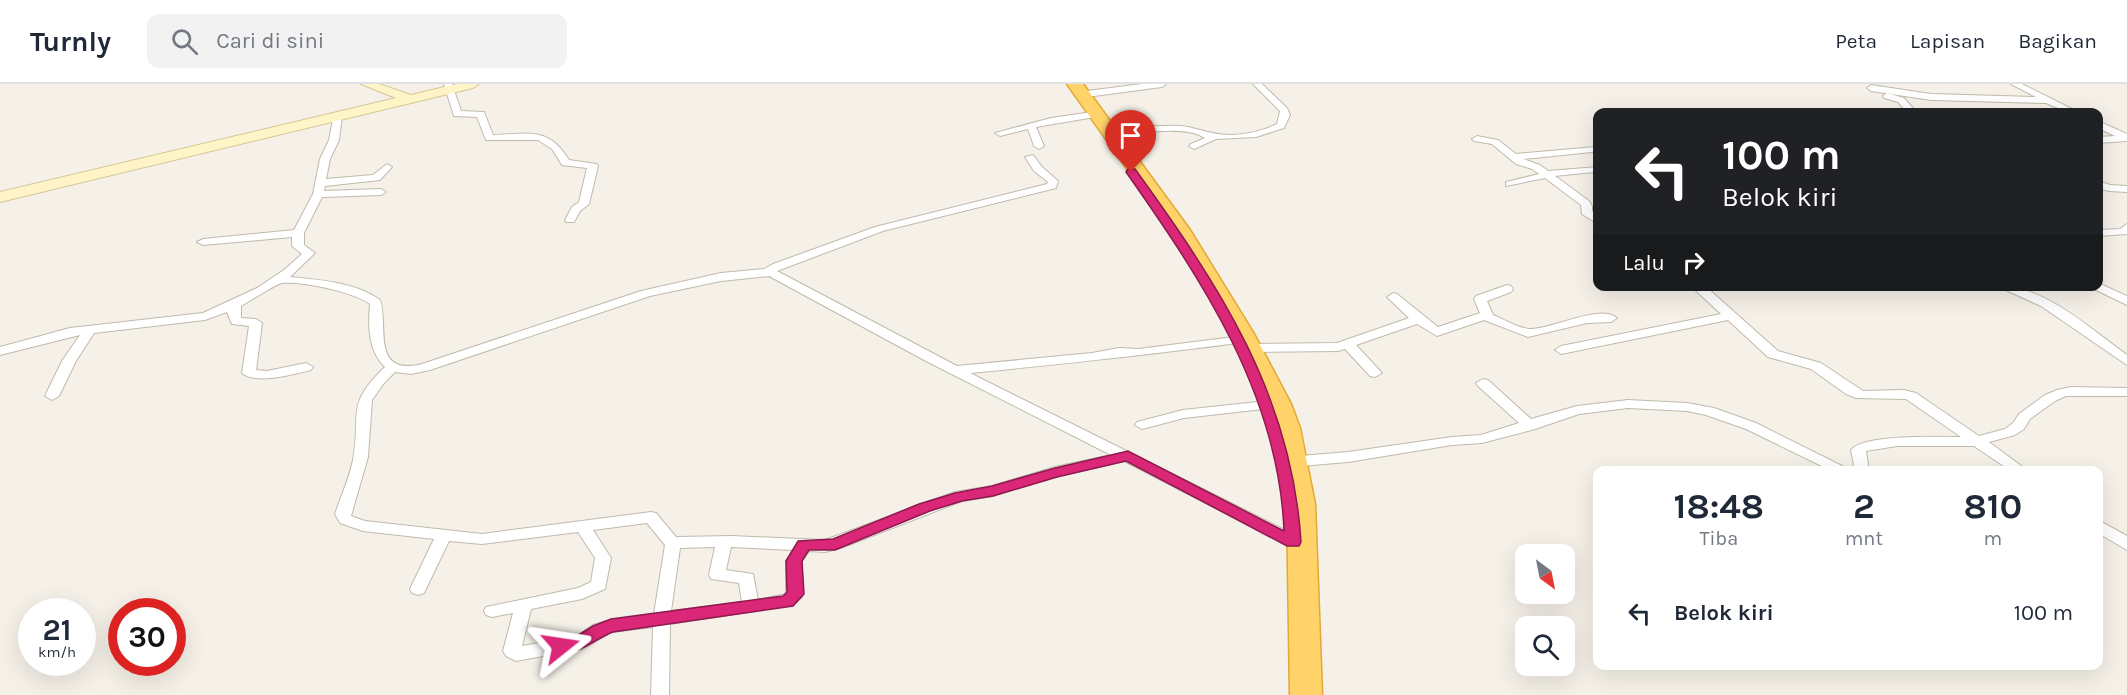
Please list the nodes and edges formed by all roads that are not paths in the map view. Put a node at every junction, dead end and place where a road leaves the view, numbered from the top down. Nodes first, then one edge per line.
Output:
1 (367, 84) edge
2 (473, 84) edge
3 (1162, 84) edge
4 (1257, 84) edge
5 (2015, 84) edge
6 (1870, 86) edge
7 (448, 87) edge
8 (1080, 95) edge
9 (410, 99) junction
10 (2046, 100) junction
11 (1908, 108) edge
12 (2064, 108) edge
13 (337, 116) junction
14 (1031, 126) junction
15 (2103, 126) edge
16 (1000, 133) dead end
17 (1111, 134) junction
18 (1211, 136) junction
19 (2125, 136) edge
20 (1477, 139) dead end
21 (2103, 139) edge
22 (1039, 146) dead end
23 (1194, 146) dead end
24 (1592, 149) dead end
25 (1030, 157) dead end
26 (1515, 157) junction
27 (387, 168) dead end
28 (1593, 169) edge
29 (1546, 174) junction
30 (1510, 184) dead end
31 (2103, 186) edge
32 (320, 189) junction
33 (2127, 189) edge
34 (381, 192) dead end
35 (0, 197) edge
36 (1593, 217) edge
37 (570, 220) dead end
38 (2127, 227) edge
39 (298, 233) junction
40 (2103, 233) edge
41 (202, 242) dead end
42 (768, 272) junction
43 (278, 279) junction
44 (1507, 289) dead end
45 (2103, 289) edge
46 (1702, 291) edge
47 (2015, 291) edge
48 (1394, 297) dead end
49 (2127, 301) edge
50 (235, 303) junction
51 (1487, 316) junction
52 (1730, 316) junction
53 (1611, 318) dead end
54 (1418, 319) junction
55 (90, 329) junction
56 (1244, 343) junction
57 (1348, 344) junction
58 (1561, 350) dead end
59 (0, 351) edge
60 (2127, 361) edge
61 (306, 367) dead end
62 (393, 367) junction
63 (957, 370) junction
64 (1375, 373) dead end
65 (1483, 383) dead end
66 (2127, 392) edge
67 (52, 396) dead end
68 (1267, 405) junction
69 (1142, 425) dead end
70 (1530, 426) junction
71 (1978, 441) junction
72 (1128, 456) junction
73 (1288, 462) junction
74 (1833, 466) edge
75 (1860, 466) edge
76 (2014, 466) edge
77 (583, 527) junction
78 (2103, 528) edge
79 (444, 534) junction
80 (724, 542) junction
81 (673, 543) junction
82 (1298, 544) junction
83 (2127, 544) edge
84 (804, 545) junction
85 (418, 590) dead end
86 (524, 605) junction
87 (751, 607) junction
88 (492, 611) dead end
89 (662, 619) junction
90 (660, 695) edge
91 (1295, 695) edge
92 (1306, 695) edge

1 - 9 main road
2 - 7 main road
3 - 8 street
4 - 18 street
5 - 10 street
6 - 10 street
6 - 11 street
7 - 9 main road
7 - 37 street
8 - 14 street
8 - 17 highway
8 - 56 highway
9 - 13 main road
10 - 12 street
13 - 32 street
13 - 35 main road
14 - 16 street
14 - 22 street
15 - 19 street
17 - 18 street
17 - 56 highway
18 - 23 street
19 - 21 street
20 - 26 street
24 - 26 street
25 - 42 street
26 - 29 street
27 - 32 street
28 - 29 street
29 - 30 street
29 - 36 street
31 - 33 street
32 - 34 street
32 - 39 street
38 - 40 street
39 - 41 street
39 - 43 street
42 - 62 street
42 - 63 street
43 - 50 street
43 - 62 street
44 - 51 street
45 - 49 street
46 - 52 street
47 - 60 street
48 - 54 street
50 - 55 street
50 - 61 street
51 - 53 street
51 - 54 street
52 - 58 street
52 - 71 street
54 - 57 street
55 - 59 street
55 - 67 street
56 - 57 street
56 - 63 street
56 - 68 highway
56 - 73 highway
57 - 64 street
62 - 79 street
63 - 72 street
65 - 70 street
66 - 71 street
68 - 69 street
68 - 73 highway
70 - 73 street
70 - 74 street
71 - 75 street
71 - 76 street
72 - 82 street
72 - 84 street
73 - 82 highway
77 - 79 street
77 - 81 street
77 - 86 street
78 - 83 street
79 - 85 street
80 - 81 street
80 - 84 street
80 - 87 street
81 - 89 street
82 - 91 highway
82 - 92 highway
84 - 87 street
86 - 88 street
86 - 89 street
87 - 89 street
89 - 90 street

